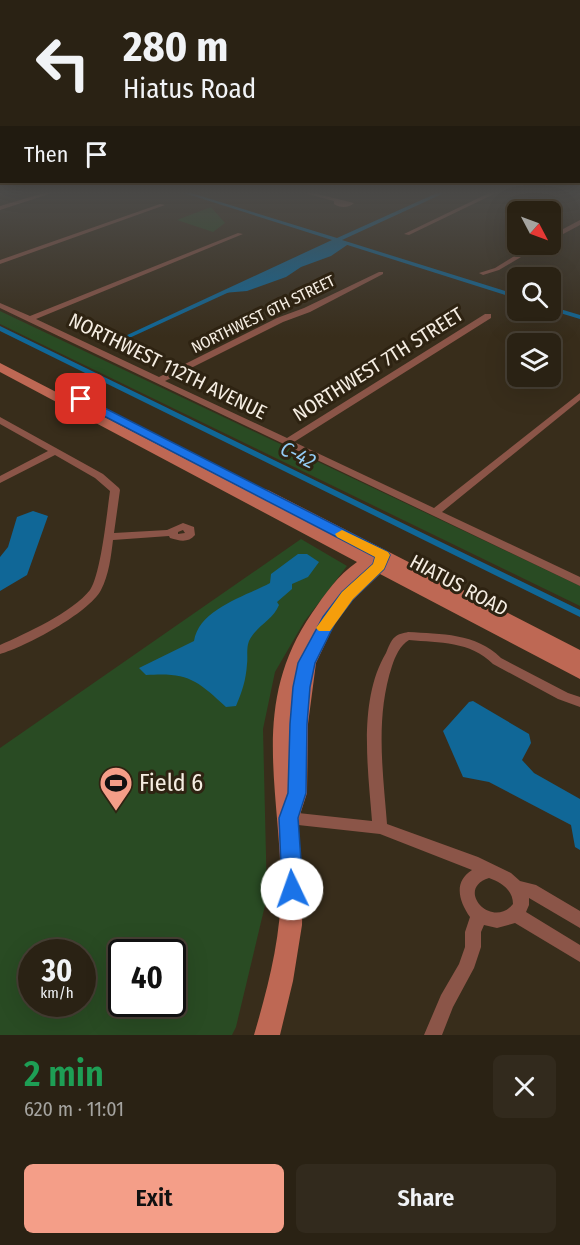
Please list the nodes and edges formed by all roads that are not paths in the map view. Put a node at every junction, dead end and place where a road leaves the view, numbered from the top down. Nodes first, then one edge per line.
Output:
1 (59, 241) edge
2 (222, 241) edge
3 (521, 255) edge
4 (0, 262) edge
5 (381, 273) dead end
6 (483, 273) dead end
7 (0, 305) edge
8 (488, 316) dead end
9 (30, 319) junction
10 (0, 357) edge
11 (0, 367) edge
12 (158, 381) junction
13 (580, 396) edge
14 (0, 420) edge
15 (287, 442) junction
16 (54, 452) junction
17 (0, 480) edge
18 (434, 513) junction
19 (172, 533) dead end
20 (108, 537) junction
21 (377, 561) junction
22 (580, 582) edge
23 (0, 650) edge
24 (580, 658) edge
25 (580, 672) edge
26 (580, 702) edge
27 (289, 818) junction
28 (380, 828) junction
29 (489, 871) junction
30 (517, 887) junction
31 (515, 914) junction
32 (479, 915) junction
33 (580, 920) edge
34 (580, 954) edge
35 (267, 1035) edge
36 (433, 1035) edge

1 - 4 street
2 - 9 street
3 - 6 street
5 - 12 street, NORTHWEST 6TH STREET
7 - 9 street, NORTHWEST 112TH AVENUE
8 - 15 street, NORTHWEST 7TH STREET
9 - 12 street, NORTHWEST 112TH AVENUE
10 - 21 main road, HIATUS ROAD
11 - 21 main road, HIATUS ROAD
12 - 15 street, NORTHWEST 112TH AVENUE
13 - 18 street
14 - 16 street
15 - 18 street, NORTHWEST 112TH AVENUE
16 - 17 street
16 - 20 street
18 - 22 street, NORTHWEST 112TH AVENUE
19 - 20 street
20 - 23 street
21 - 24 main road, HIATUS ROAD
21 - 25 main road, HIATUS ROAD
21 - 27 main road
26 - 28 street
27 - 28 street
27 - 35 main road
28 - 29 street
29 - 30 street
29 - 32 street
30 - 31 street
30 - 33 street
31 - 32 street
31 - 34 street
32 - 36 street

